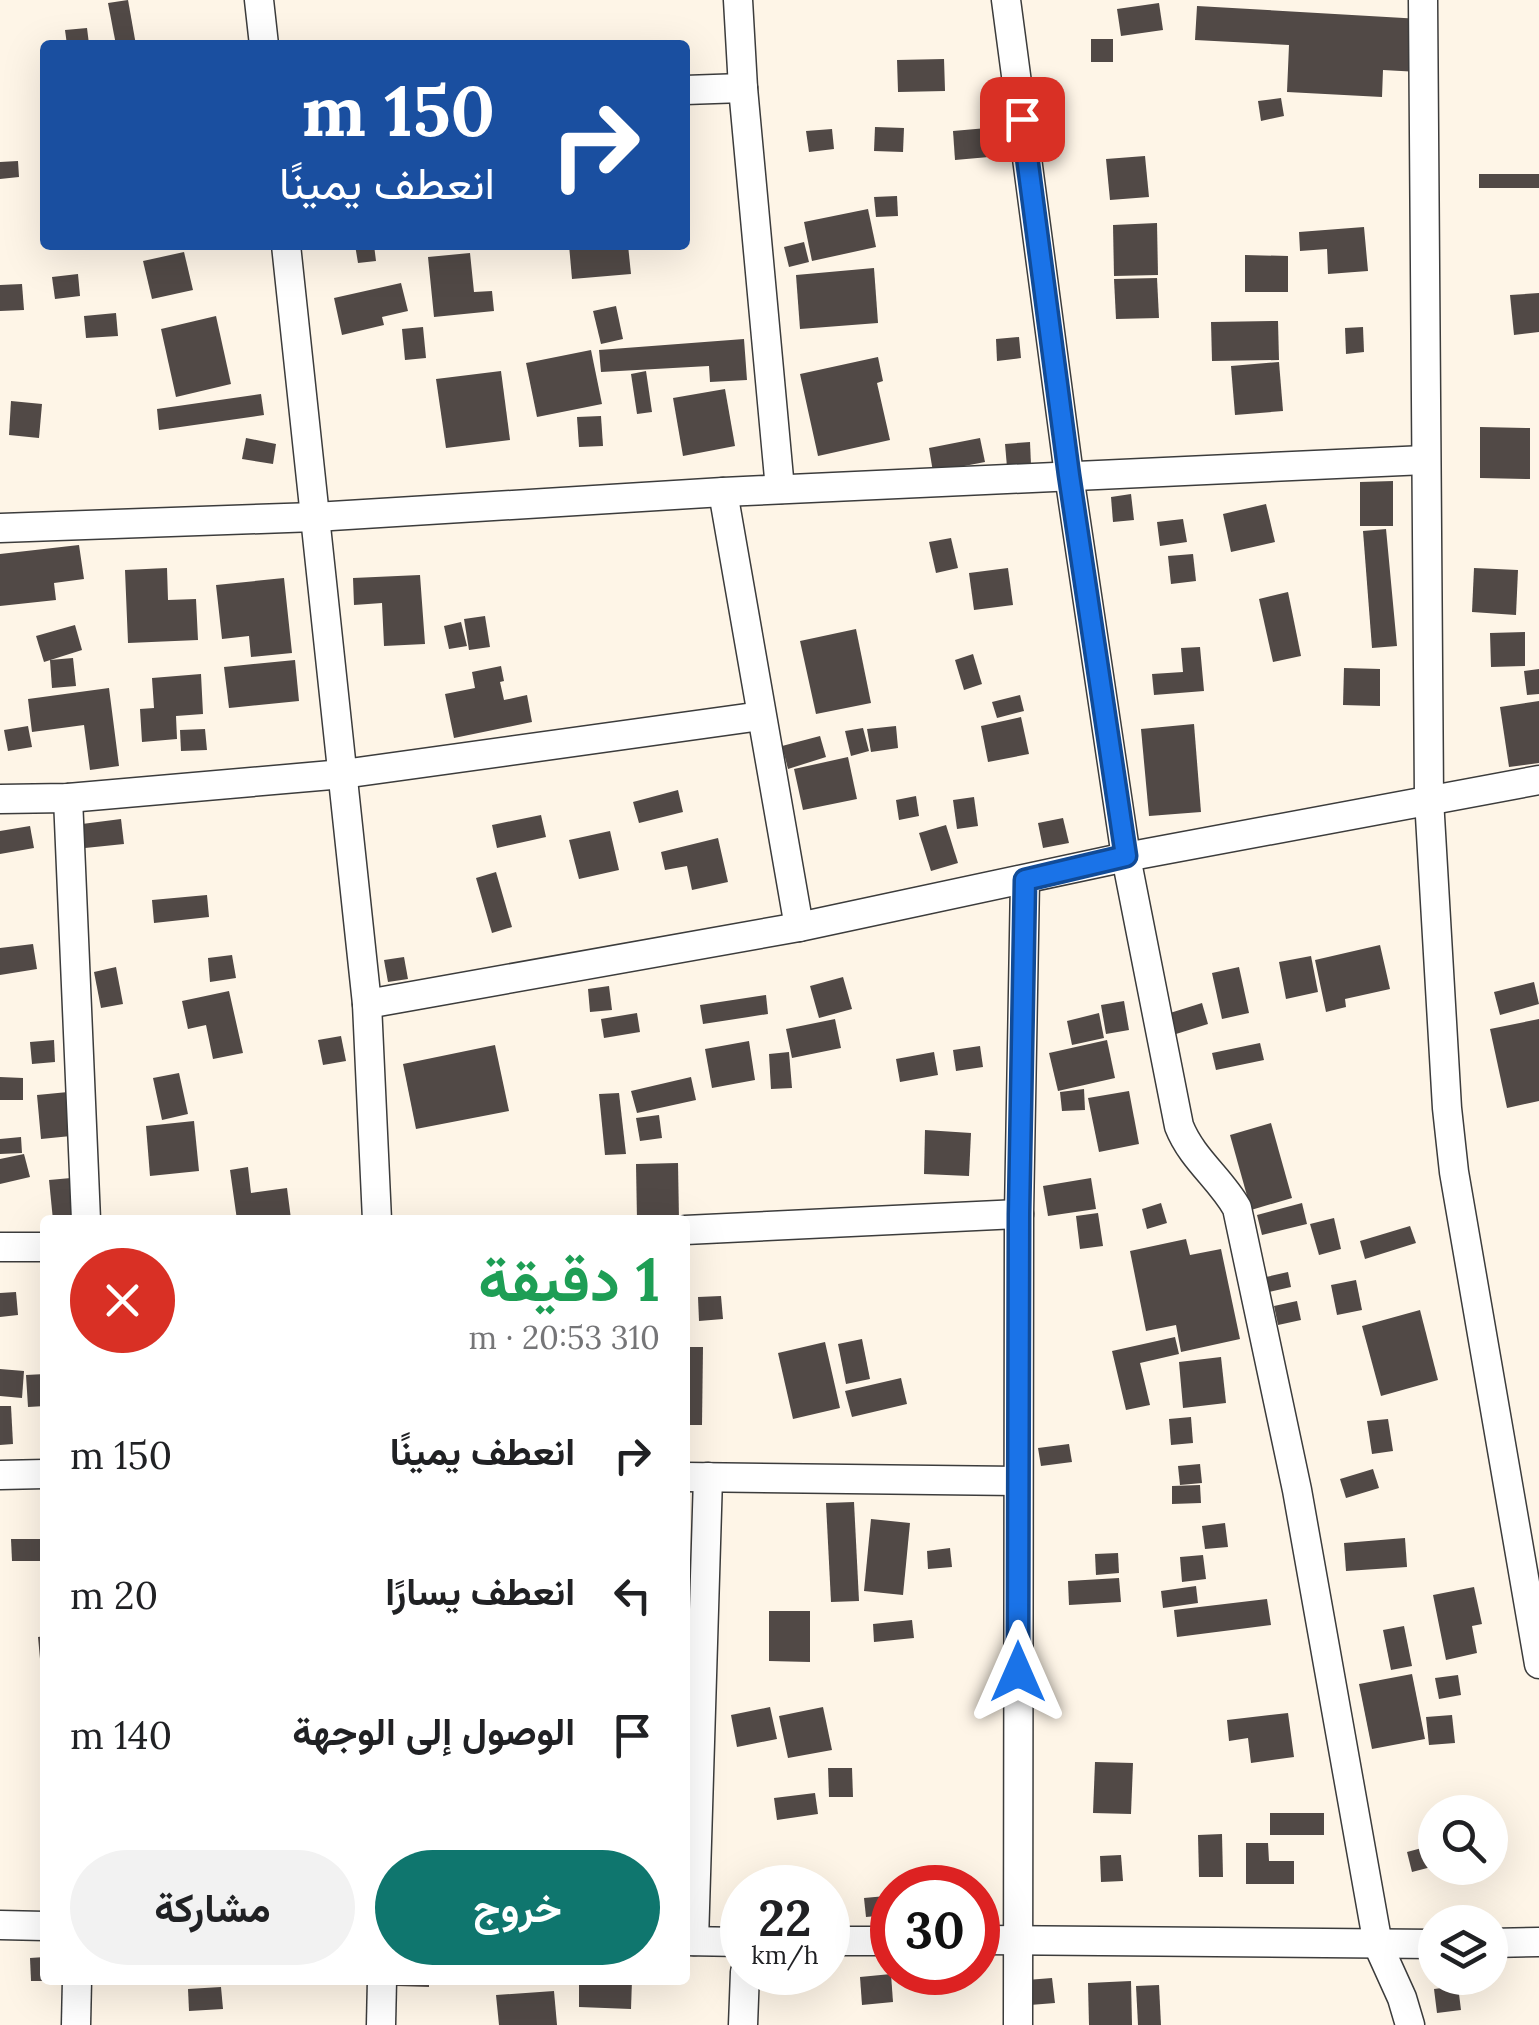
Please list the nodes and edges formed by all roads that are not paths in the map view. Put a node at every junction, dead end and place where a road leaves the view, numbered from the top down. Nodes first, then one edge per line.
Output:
1 (259, 0) edge
2 (738, 0) edge
3 (1006, 0) edge
4 (1423, 0) edge
5 (263, 40) edge
6 (742, 88) junction
7 (690, 90) edge
8 (287, 250) edge
9 (1425, 460) junction
10 (1069, 475) junction
11 (780, 489) junction
12 (723, 492) junction
13 (315, 517) junction
14 (0, 528) edge
15 (760, 716) junction
16 (344, 774) junction
17 (1539, 780) edge
18 (68, 798) junction
19 (0, 799) edge
20 (1429, 800) junction
21 (1126, 856) junction
22 (1025, 880) junction
23 (799, 927) junction
24 (367, 1004) junction
25 (1019, 1214) junction
26 (86, 1215) edge
27 (376, 1215) edge
28 (690, 1230) edge
29 (40, 1247) edge
30 (0, 1248) edge
31 (40, 1474) edge
32 (0, 1475) edge
33 (696, 1477) edge
34 (1018, 1481) junction
35 (1539, 1664) edge
36 (0, 1925) edge
37 (40, 1926) edge
38 (1000, 1940) edge
39 (1018, 1940) junction
40 (690, 1941) edge
41 (720, 1942) edge
42 (1539, 1942) edge
43 (1508, 1943) edge
44 (1418, 1944) edge
45 (1378, 1945) junction
46 (76, 1985) edge
47 (382, 1985) edge
48 (744, 1995) edge
49 (76, 2025) edge
50 (382, 2025) edge
51 (743, 2025) edge
52 (1018, 2025) edge
53 (1410, 2025) edge

1 - 5 street
2 - 6 street
3 - 10 street
4 - 9 street
6 - 7 street
6 - 11 street
8 - 13 street
9 - 10 street
9 - 20 street
10 - 11 street
10 - 21 street
11 - 12 street
12 - 13 street
12 - 15 street
13 - 14 street
13 - 16 street
15 - 16 street
15 - 23 street
16 - 18 street
16 - 24 street
17 - 20 street
18 - 19 street
18 - 26 street
20 - 21 street
20 - 35 street
21 - 22 street
21 - 45 street
22 - 23 street
22 - 25 street
23 - 24 street
24 - 27 street
25 - 28 street
25 - 34 street
29 - 30 street
31 - 32 street
33 - 34 street
33 - 40 street
34 - 39 street
36 - 37 street
38 - 39 street
39 - 45 street
39 - 52 street
40 - 41 street
42 - 43 street
44 - 45 street
45 - 53 street
46 - 49 street
47 - 50 street
48 - 51 street

